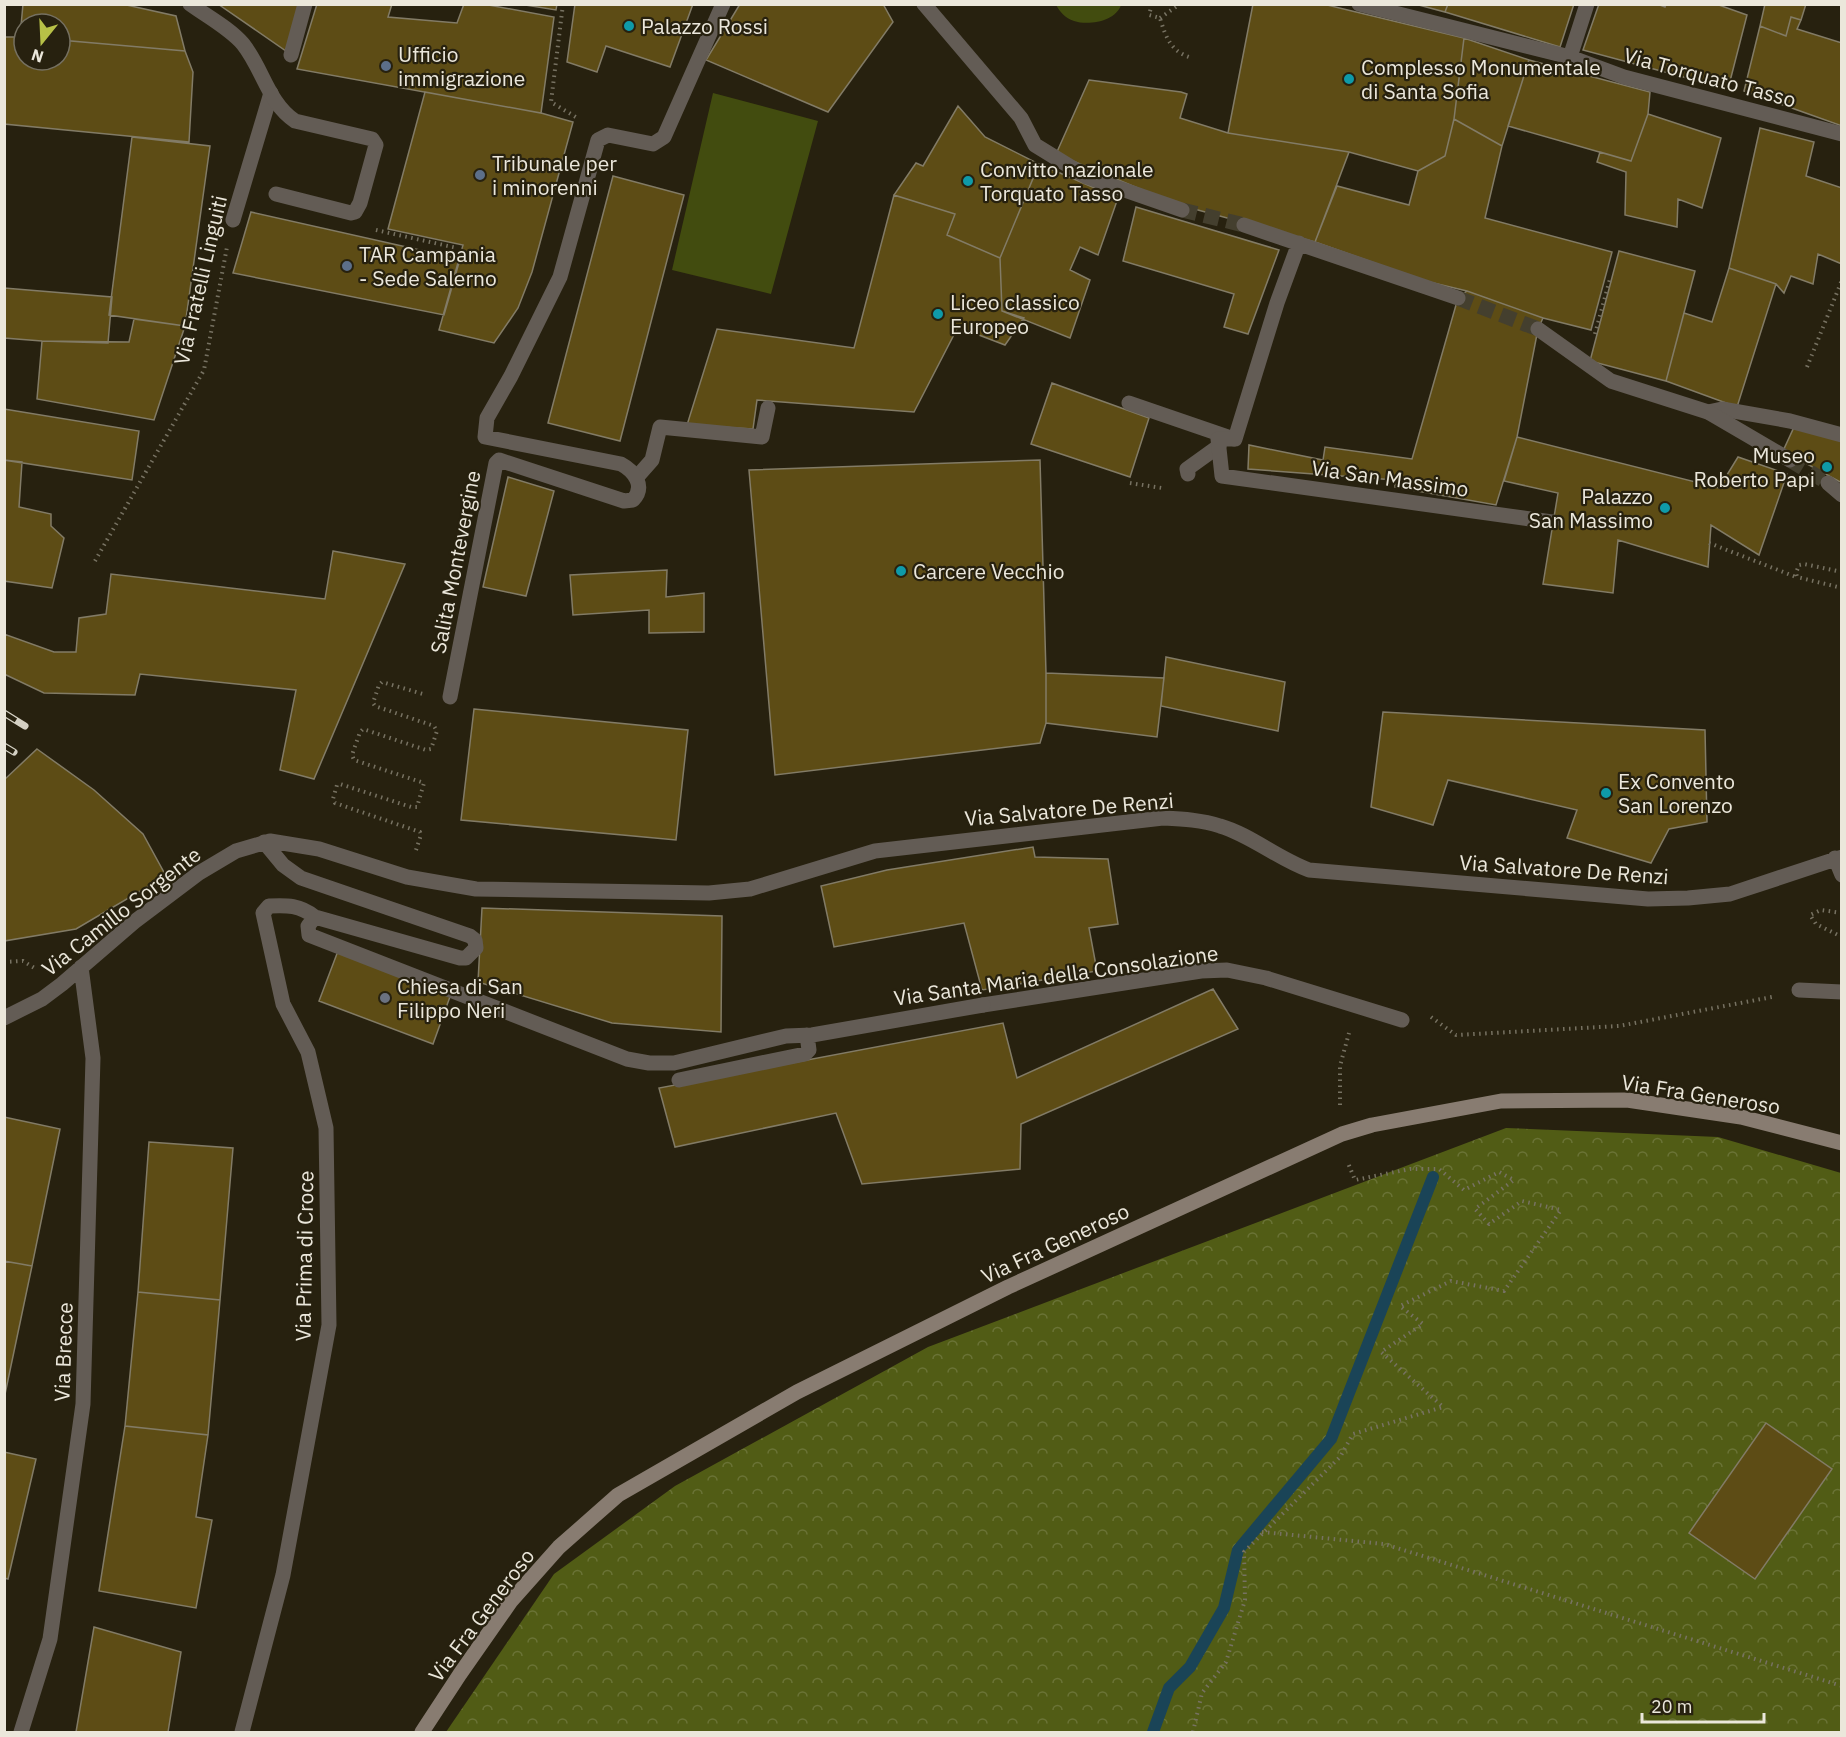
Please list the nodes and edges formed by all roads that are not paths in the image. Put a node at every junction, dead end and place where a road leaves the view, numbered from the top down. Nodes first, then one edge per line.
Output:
1 (190, 4) edge
2 (305, 4) edge
3 (723, 4) edge
4 (924, 4) edge
5 (1359, 4) edge
6 (1587, 4) edge
7 (291, 55) dead end
8 (1570, 57) junction
9 (271, 93) junction
10 (1842, 134) edge
11 (276, 194) dead end
12 (1182, 210) tunnel mouth
13 (233, 220) road end
14 (1244, 225) tunnel mouth
15 (1299, 243) junction
16 (1458, 298) tunnel mouth
17 (1538, 329) tunnel mouth
18 (1129, 403) dead end
19 (768, 408) dead end
20 (1708, 412) junction
21 (1842, 435) edge
22 (1235, 439) junction
23 (1219, 446) junction
24 (1790, 460) tunnel mouth
25 (1188, 474) dead end
26 (637, 477) junction
27 (1828, 483) tunnel mouth
28 (1842, 495) edge
29 (1552, 522) dead end
30 (450, 697) road end
31 (264, 842) junction
32 (1838, 858) edge
33 (1842, 875) edge
34 (511, 890) joint
35 (315, 917) junction
36 (81, 967) junction
37 (1799, 990) road end
38 (1842, 992) edge
39 (4, 1018) edge
40 (1402, 1020) dead end
41 (807, 1035) junction
42 (679, 1080) dead end
43 (1842, 1143) edge
44 (21, 1732) edge
45 (242, 1732) edge
46 (422, 1732) edge

1 - 9 street
2 - 7 street
3 - 26 street
4 - 12 street
5 - 8 street, Via Torquato Tasso
6 - 8 street
8 - 10 street, Via Torquato Tasso
9 - 11 street
9 - 13 street, Via Fratelli Linguiti
14 - 15 street
15 - 16 street
15 - 22 street
17 - 20 street
18 - 22 street
19 - 26 street
20 - 21 street
20 - 24 street
22 - 23 street
23 - 25 street
23 - 29 street, Via San Massimo
26 - 30 street, Salita Montevergine
27 - 28 street
31 - 34 street, Via Camillo Sorgente
31 - 35 street
31 - 36 street, Via Camillo Sorgente
32 - 33 street, Via Salvatore De Renzi
32 - 34 street, Via Salvatore De Renzi
35 - 41 street, Via Santa Maria della Consolazione
35 - 45 street, Via Prima di Croce
36 - 39 street, Via Camillo Sorgente
36 - 44 street, Via Brecce
37 - 38 street
40 - 41 street, Via Santa Maria della Consolazione
41 - 42 street
43 - 46 main road, Via Fra Generoso

